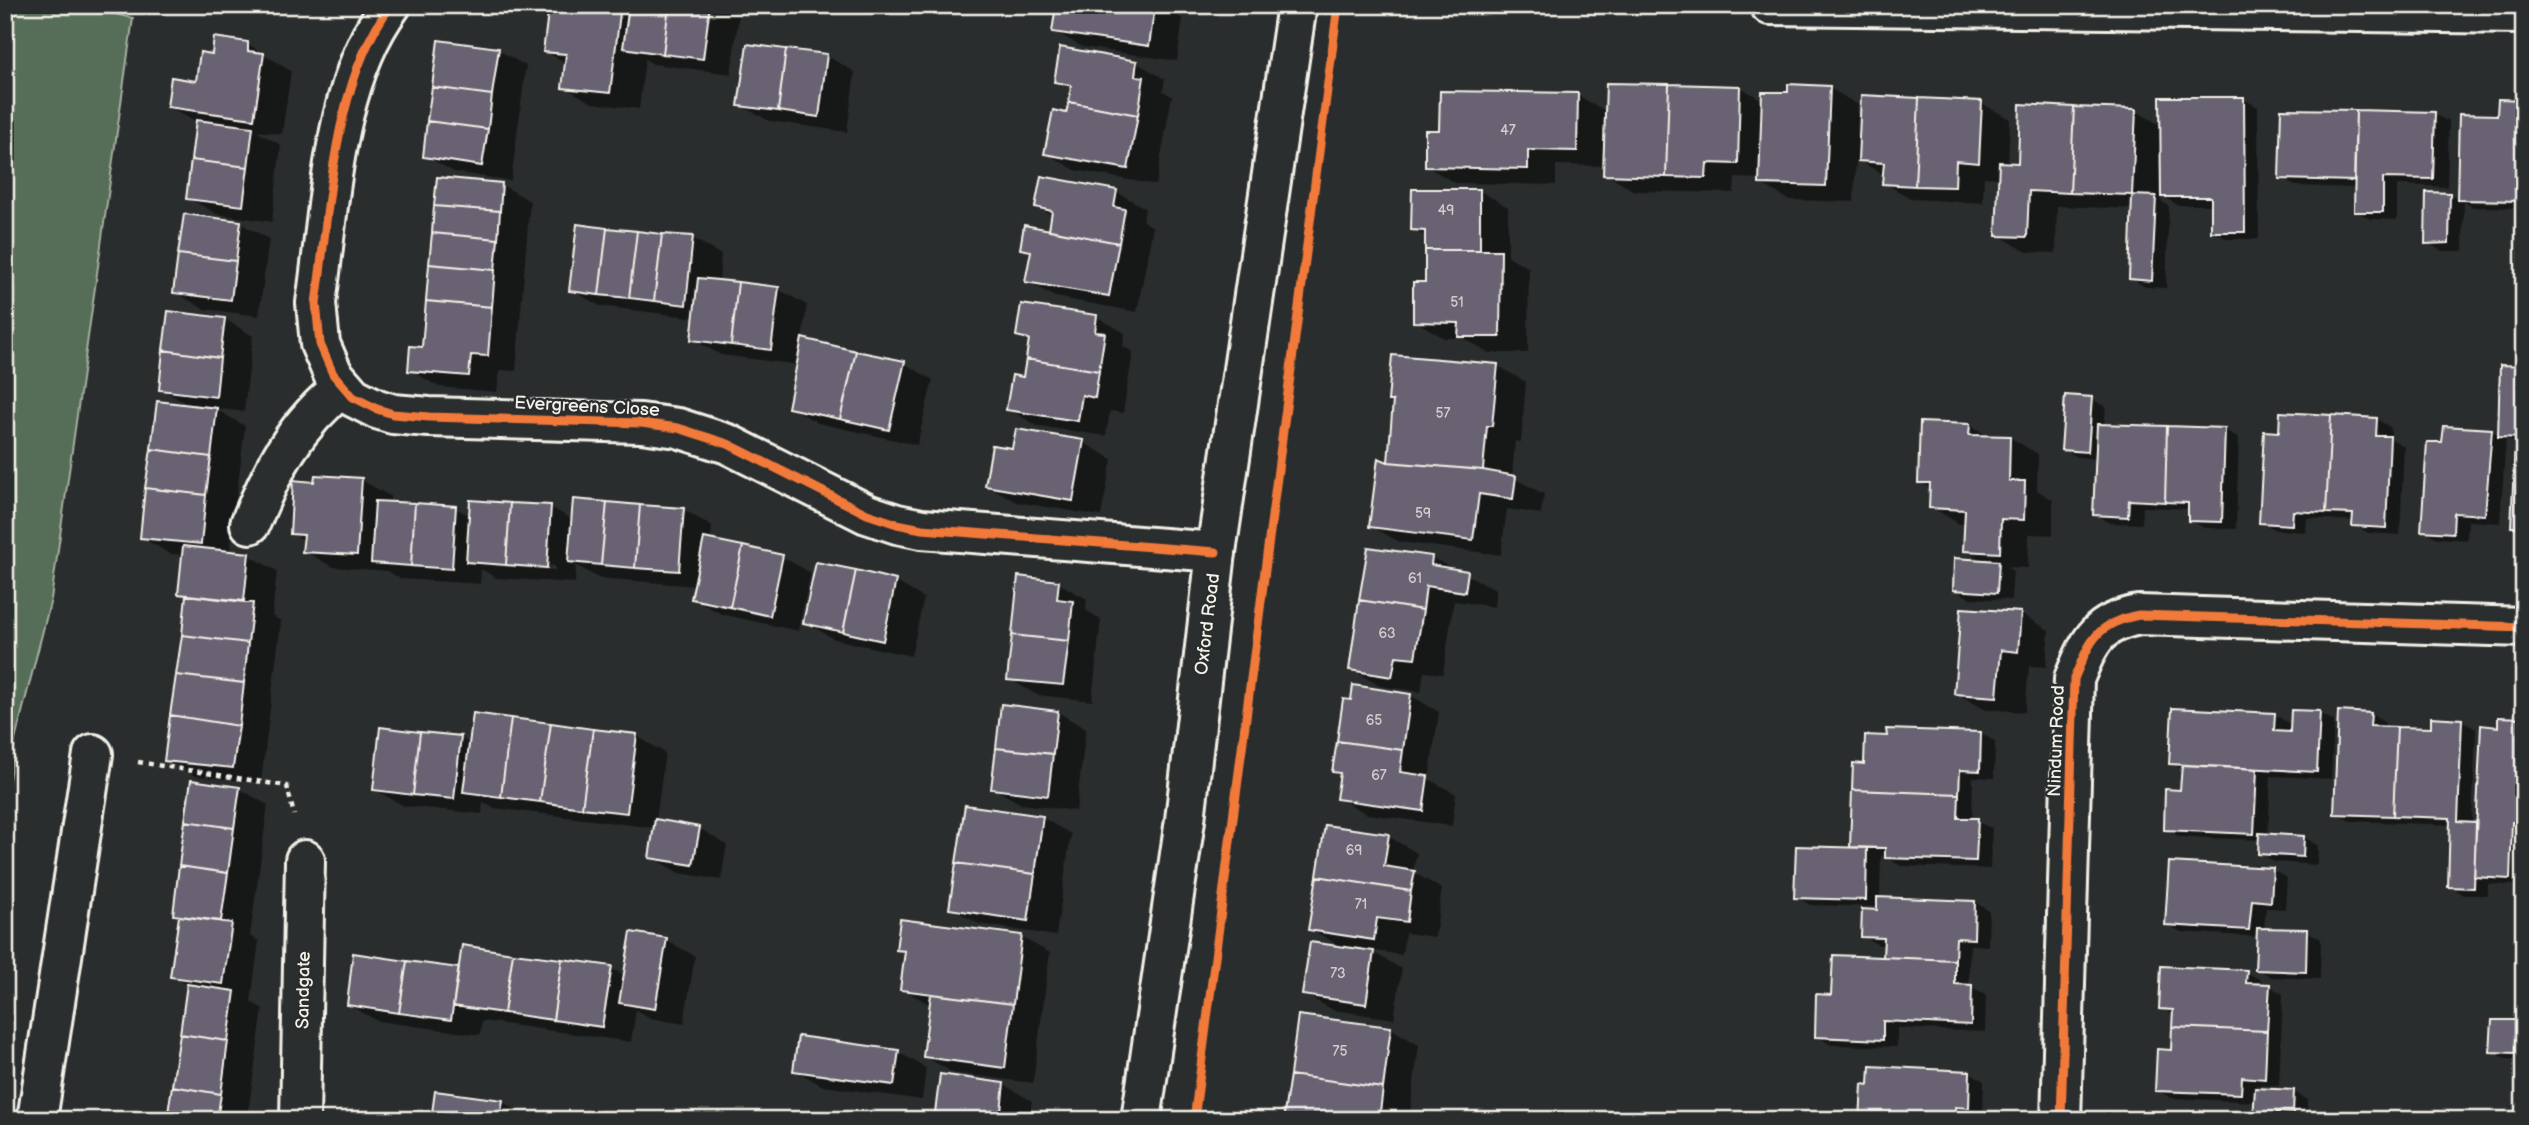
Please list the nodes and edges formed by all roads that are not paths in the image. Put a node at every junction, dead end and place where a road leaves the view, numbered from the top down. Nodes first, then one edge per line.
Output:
1 (391, 5) edge
2 (1297, 5) edge
3 (1770, 5) edge
4 (2146, 7) edge
5 (2524, 14) edge
6 (342, 387) junction
7 (250, 524) dead end
8 (1216, 552) junction
9 (2524, 627) edge
10 (93, 754) road end
11 (305, 860) road end
12 (37, 1120) edge
13 (300, 1120) edge
14 (1141, 1120) edge
15 (2061, 1120) edge

1 - 6 street, Evergreens Close
2 - 8 street, Oxford Road
3 - 4 street
4 - 5 street
6 - 7 street
6 - 8 street, Evergreens Close
8 - 14 street, Oxford Road
9 - 15 street, Nindum Road
10 - 12 street
11 - 13 street, Sandgate

